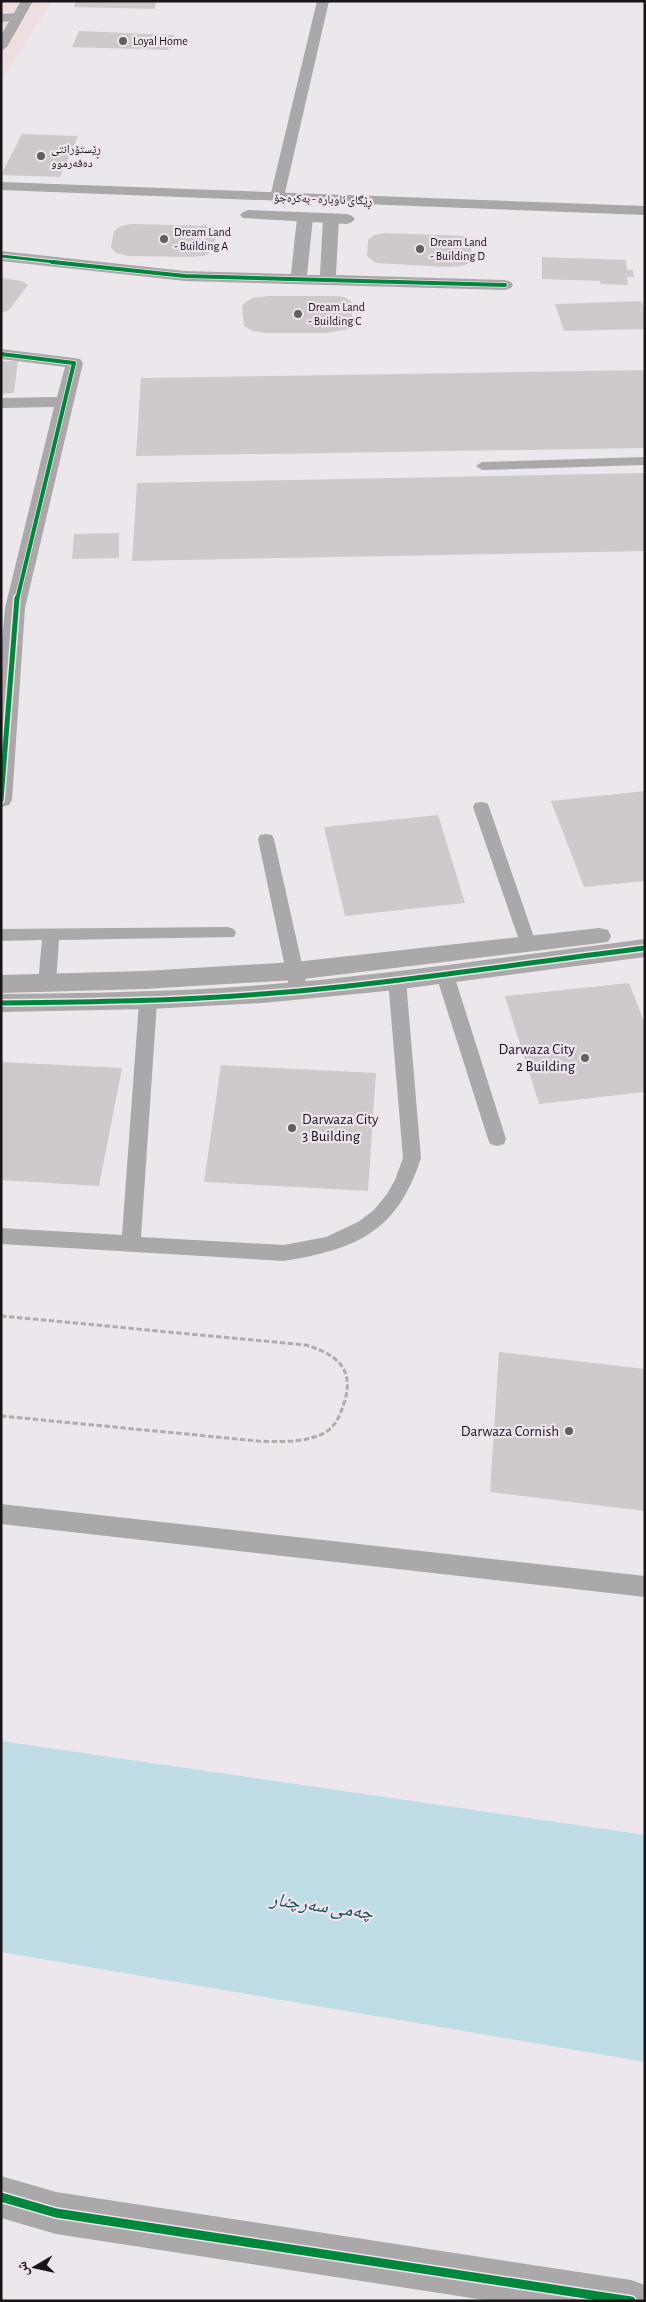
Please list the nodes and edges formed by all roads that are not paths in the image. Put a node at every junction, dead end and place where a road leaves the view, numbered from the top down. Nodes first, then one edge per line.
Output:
1 (27, 1) edge
2 (323, 1) edge
3 (1, 18) edge
4 (18, 18) junction
5 (1, 47) edge
6 (1, 186) edge
7 (277, 197) junction
8 (645, 211) edge
9 (236, 215) dead end
10 (305, 218) junction
11 (331, 218) junction
12 (360, 219) dead end
13 (1, 256) edge
14 (298, 280) junction
15 (328, 281) junction
16 (505, 285) dead end
17 (1, 354) edge
18 (66, 402) junction
19 (1, 403) edge
20 (645, 461) edge
21 (482, 466) dead end
22 (8, 608) edge
23 (1, 800) edge
24 (481, 807) dead end
25 (266, 839) dead end
26 (645, 930) edge
27 (228, 933) dead end
28 (1, 935) edge
29 (50, 936) junction
30 (528, 943) junction
31 (645, 948) edge
32 (444, 975) junction
33 (397, 980) junction
34 (297, 981) junction
35 (47, 983) junction
36 (1, 984) edge
37 (148, 1002) junction
38 (1, 1003) edge
39 (497, 1139) dead end
40 (1, 1236) edge
41 (131, 1244) junction
42 (1, 1514) edge
43 (645, 1587) edge
44 (1, 2197) edge
45 (631, 2301) edge

1 - 4 street
2 - 7 street
3 - 4 street
4 - 5 street
6 - 7 main road, ڕێگای ئاوبارە - بەکرەجۆ
7 - 8 main road, ڕێگای ئاوبارە - بەکرەجۆ
9 - 10 main road
10 - 11 main road
10 - 14 street
11 - 12 main road
11 - 15 street
13 - 14 street
14 - 15 street
15 - 16 street
17 - 18 street
18 - 19 street
18 - 22 street
20 - 21 lane
22 - 23 street
24 - 30 lane
25 - 34 lane
26 - 30 street
27 - 29 lane
28 - 29 lane
29 - 35 lane
30 - 34 street
31 - 32 street
32 - 33 street
32 - 39 lane
33 - 34 street
33 - 41 lane
34 - 35 street
34 - 37 street
35 - 36 street
37 - 38 street
37 - 41 lane
40 - 41 lane
42 - 43 lane
44 - 45 street

